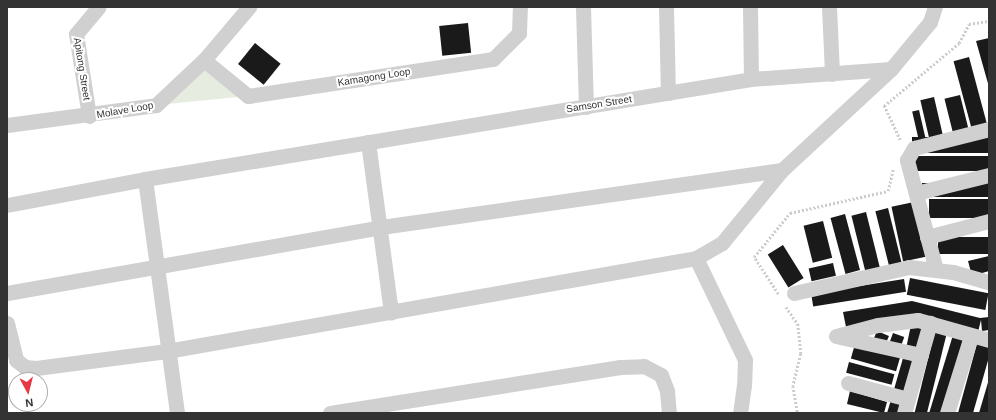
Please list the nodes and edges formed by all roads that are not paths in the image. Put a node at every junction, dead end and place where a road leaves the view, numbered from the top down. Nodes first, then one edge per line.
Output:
1 (99, 7) edge
2 (249, 7) edge
3 (520, 7) edge
4 (583, 7) edge
5 (666, 7) edge
6 (750, 7) edge
7 (829, 7) edge
8 (935, 7) edge
9 (204, 60) junction
10 (891, 69) junction
11 (832, 74) junction
12 (751, 79) junction
13 (668, 93) junction
14 (586, 107) junction
15 (89, 116) junction
16 (7, 125) edge
17 (989, 129) edge
18 (368, 142) junction
19 (782, 170) junction
20 (989, 175) edge
21 (145, 179) junction
22 (916, 193) junction
23 (7, 205) edge
24 (989, 221) edge
25 (381, 227) junction
26 (927, 237) junction
27 (696, 258) junction
28 (157, 267) junction
29 (936, 270) junction
30 (987, 281) edge
31 (7, 293) edge
32 (794, 293) dead end
33 (392, 312) junction
34 (7, 323) edge
35 (930, 323) junction
36 (972, 336) junction
37 (989, 340) edge
38 (167, 351) junction
39 (921, 355) junction
40 (848, 383) dead end
41 (906, 406) edge
42 (177, 413) edge
43 (330, 413) edge
44 (670, 413) edge
45 (740, 413) edge
46 (947, 413) edge

1 - 15 street, Apitong Street
2 - 9 street, Molave Loop
3 - 9 street, Kamagong Loop
4 - 14 street
5 - 13 street
6 - 12 street
7 - 11 street
8 - 10 street
9 - 15 street, Molave Loop
10 - 11 street, Samson Street
10 - 19 street
11 - 12 street, Samson Street
12 - 13 street, Samson Street
13 - 14 street, Samson Street
14 - 18 street, Samson Street
15 - 16 street, Molave Loop
17 - 22 street
18 - 21 street, Samson Street
18 - 25 street
19 - 25 street
19 - 27 street
20 - 22 street
21 - 23 street, Samson Street
21 - 28 street
22 - 26 street
24 - 26 street
25 - 28 street
25 - 33 street
26 - 29 street
27 - 33 street
27 - 45 street
28 - 31 street
28 - 38 street
29 - 30 street
29 - 32 street
33 - 38 street
34 - 38 street
35 - 36 street
35 - 39 street
35 - 39 street
36 - 37 street
36 - 46 street
38 - 42 street
39 - 41 street
40 - 41 street
43 - 44 street

